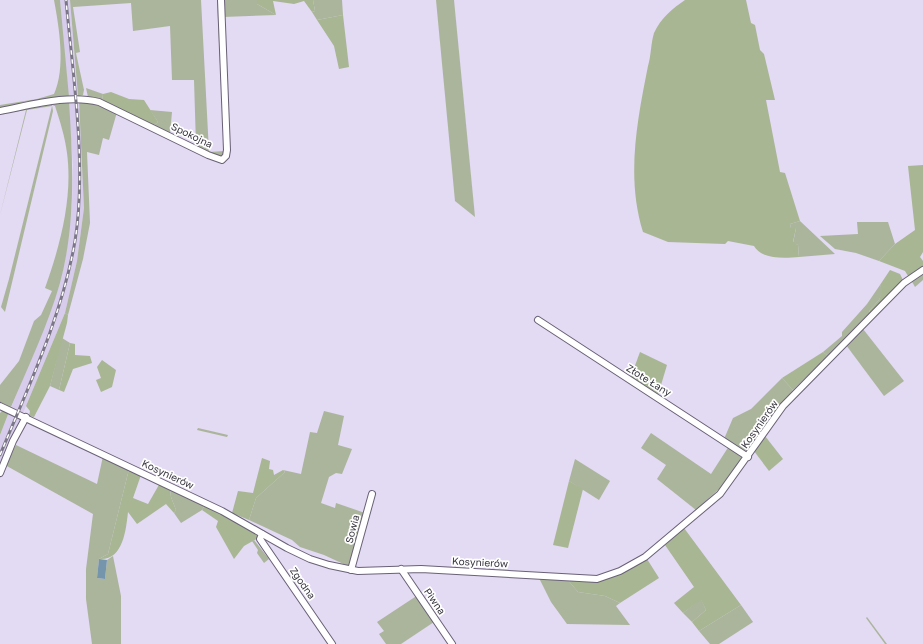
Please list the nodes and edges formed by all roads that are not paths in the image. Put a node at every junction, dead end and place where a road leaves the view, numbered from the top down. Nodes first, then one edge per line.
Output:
1 (221, 0) edge
2 (0, 111) edge
3 (923, 270) edge
4 (538, 320) dead end
5 (0, 406) edge
6 (26, 417) junction
7 (748, 457) junction
8 (0, 473) edge
9 (372, 494) dead end
10 (262, 534) junction
11 (401, 569) junction
12 (351, 570) junction
13 (332, 644) edge
14 (452, 644) edge

1 - 2 street, Spokojna
3 - 7 street, Kosynierów
4 - 7 street, Złote Łany
5 - 6 street, Kosynierów
6 - 8 street
6 - 10 street, Kosynierów
7 - 11 street, Kosynierów
9 - 12 street, Sowia
10 - 12 street, Kosynierów
10 - 13 street, Zgodna
11 - 12 street, Kosynierów
11 - 14 street, Piwna

